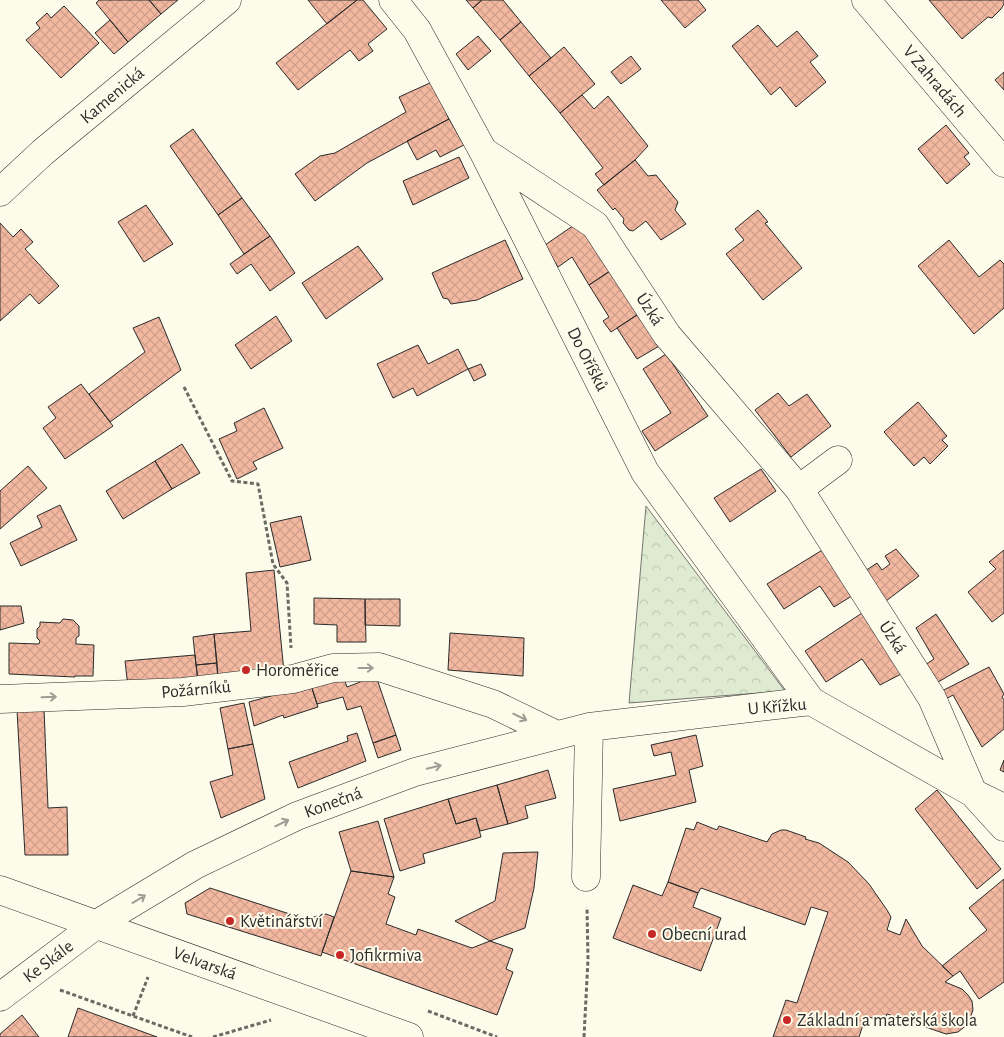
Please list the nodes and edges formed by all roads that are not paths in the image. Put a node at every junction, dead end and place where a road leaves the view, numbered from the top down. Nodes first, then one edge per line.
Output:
1 (227, 0) edge
2 (393, 0) edge
3 (866, 0) edge
4 (483, 151) junction
5 (1004, 163) edge
6 (0, 192) edge
7 (838, 460) dead end
8 (799, 489) junction
9 (0, 699) edge
10 (811, 701) junction
11 (589, 727) junction
12 (558, 735) junction
13 (973, 793) junction
14 (1004, 808) edge
15 (1004, 827) edge
16 (586, 876) road end
17 (0, 890) edge
18 (97, 924) junction
19 (0, 997) edge
20 (409, 1037) edge

1 - 6 street, Kamenická
2 - 4 street, Do Oříšků
3 - 5 street, V Zahradách
4 - 8 street, Úzká
4 - 10 street, Do Oříšků
7 - 8 street
8 - 13 street, Úzká
9 -> 12 street, Požárníků
10 - 11 street, U Křížku
10 - 13 street, U Křížku
11 - 12 street, Konečná
11 - 16 street
18 -> 12 street, Konečná
13 - 14 street
13 - 15 street
17 - 18 street, Velvarská
18 - 19 street, Ke Skále
18 - 20 street, Velvarská

